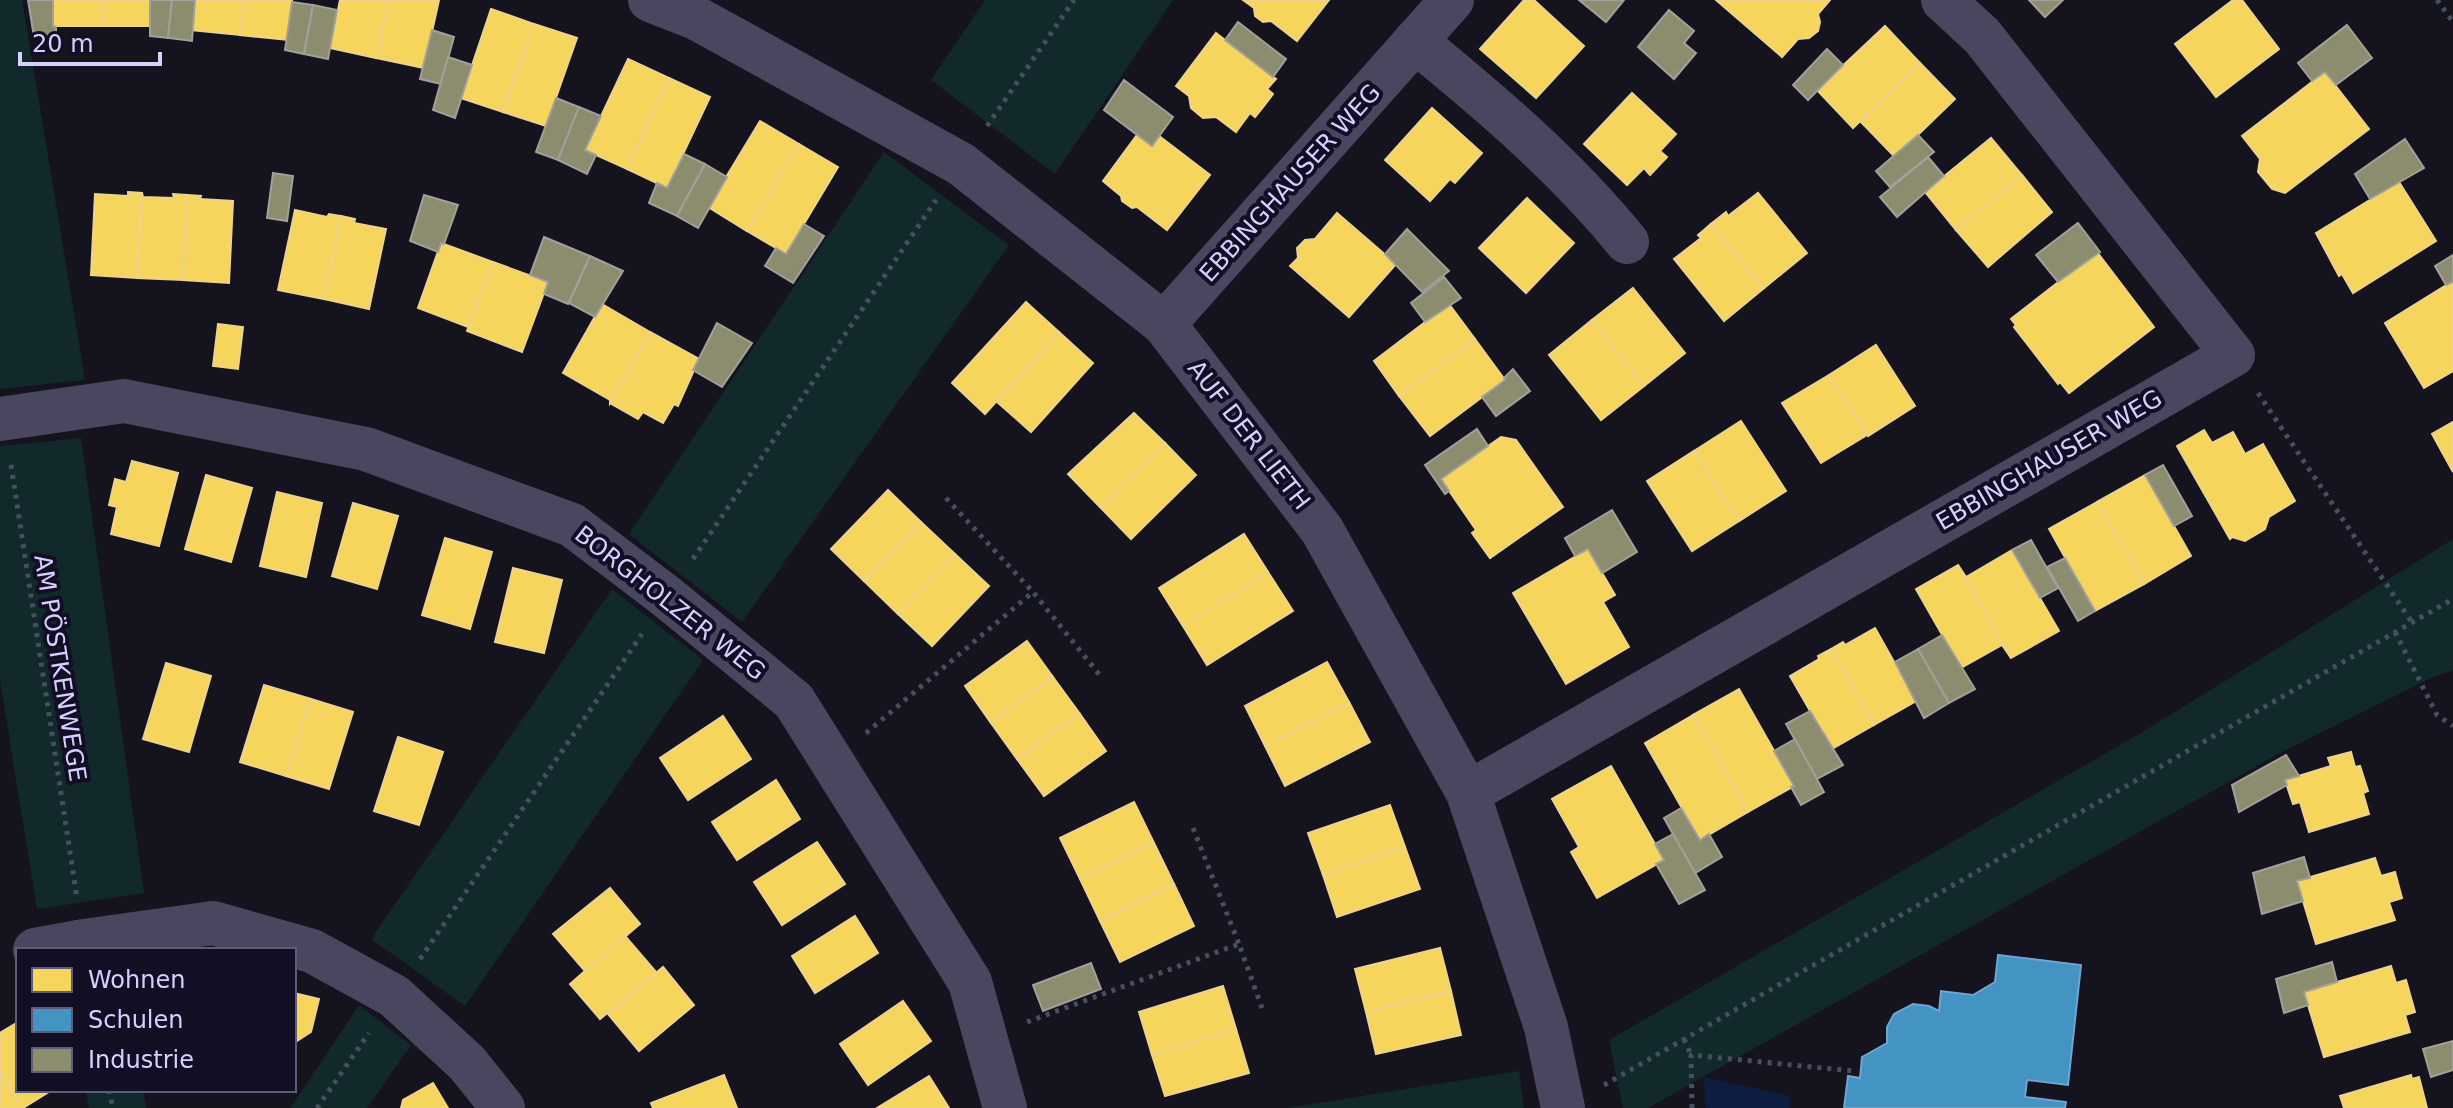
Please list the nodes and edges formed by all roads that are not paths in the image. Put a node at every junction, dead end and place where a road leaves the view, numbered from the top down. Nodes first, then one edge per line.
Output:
1 (650, 0) edge
2 (1452, 0) edge
3 (1943, 0) edge
4 (700, 9) edge
5 (1415, 41) junction
6 (1627, 242) dead end
7 (1164, 324) junction
8 (2, 418) edge
9 (1468, 793) junction
10 (46, 948) edge
11 (1577, 1100) edge
12 (503, 1108) edge
13 (1005, 1108) edge

1 - 4 street, AUF DER LIETH
2 - 5 street, EBBINGHAUSER WEG
3 - 9 street, EBBINGHAUSER WEG
4 - 7 street, AUF DER LIETH
5 - 6 street
5 - 7 street, EBBINGHAUSER WEG
7 - 9 street, AUF DER LIETH
8 - 13 street, BORGHOLZER WEG
9 - 11 street, AUF DER LIETH
10 - 12 street

